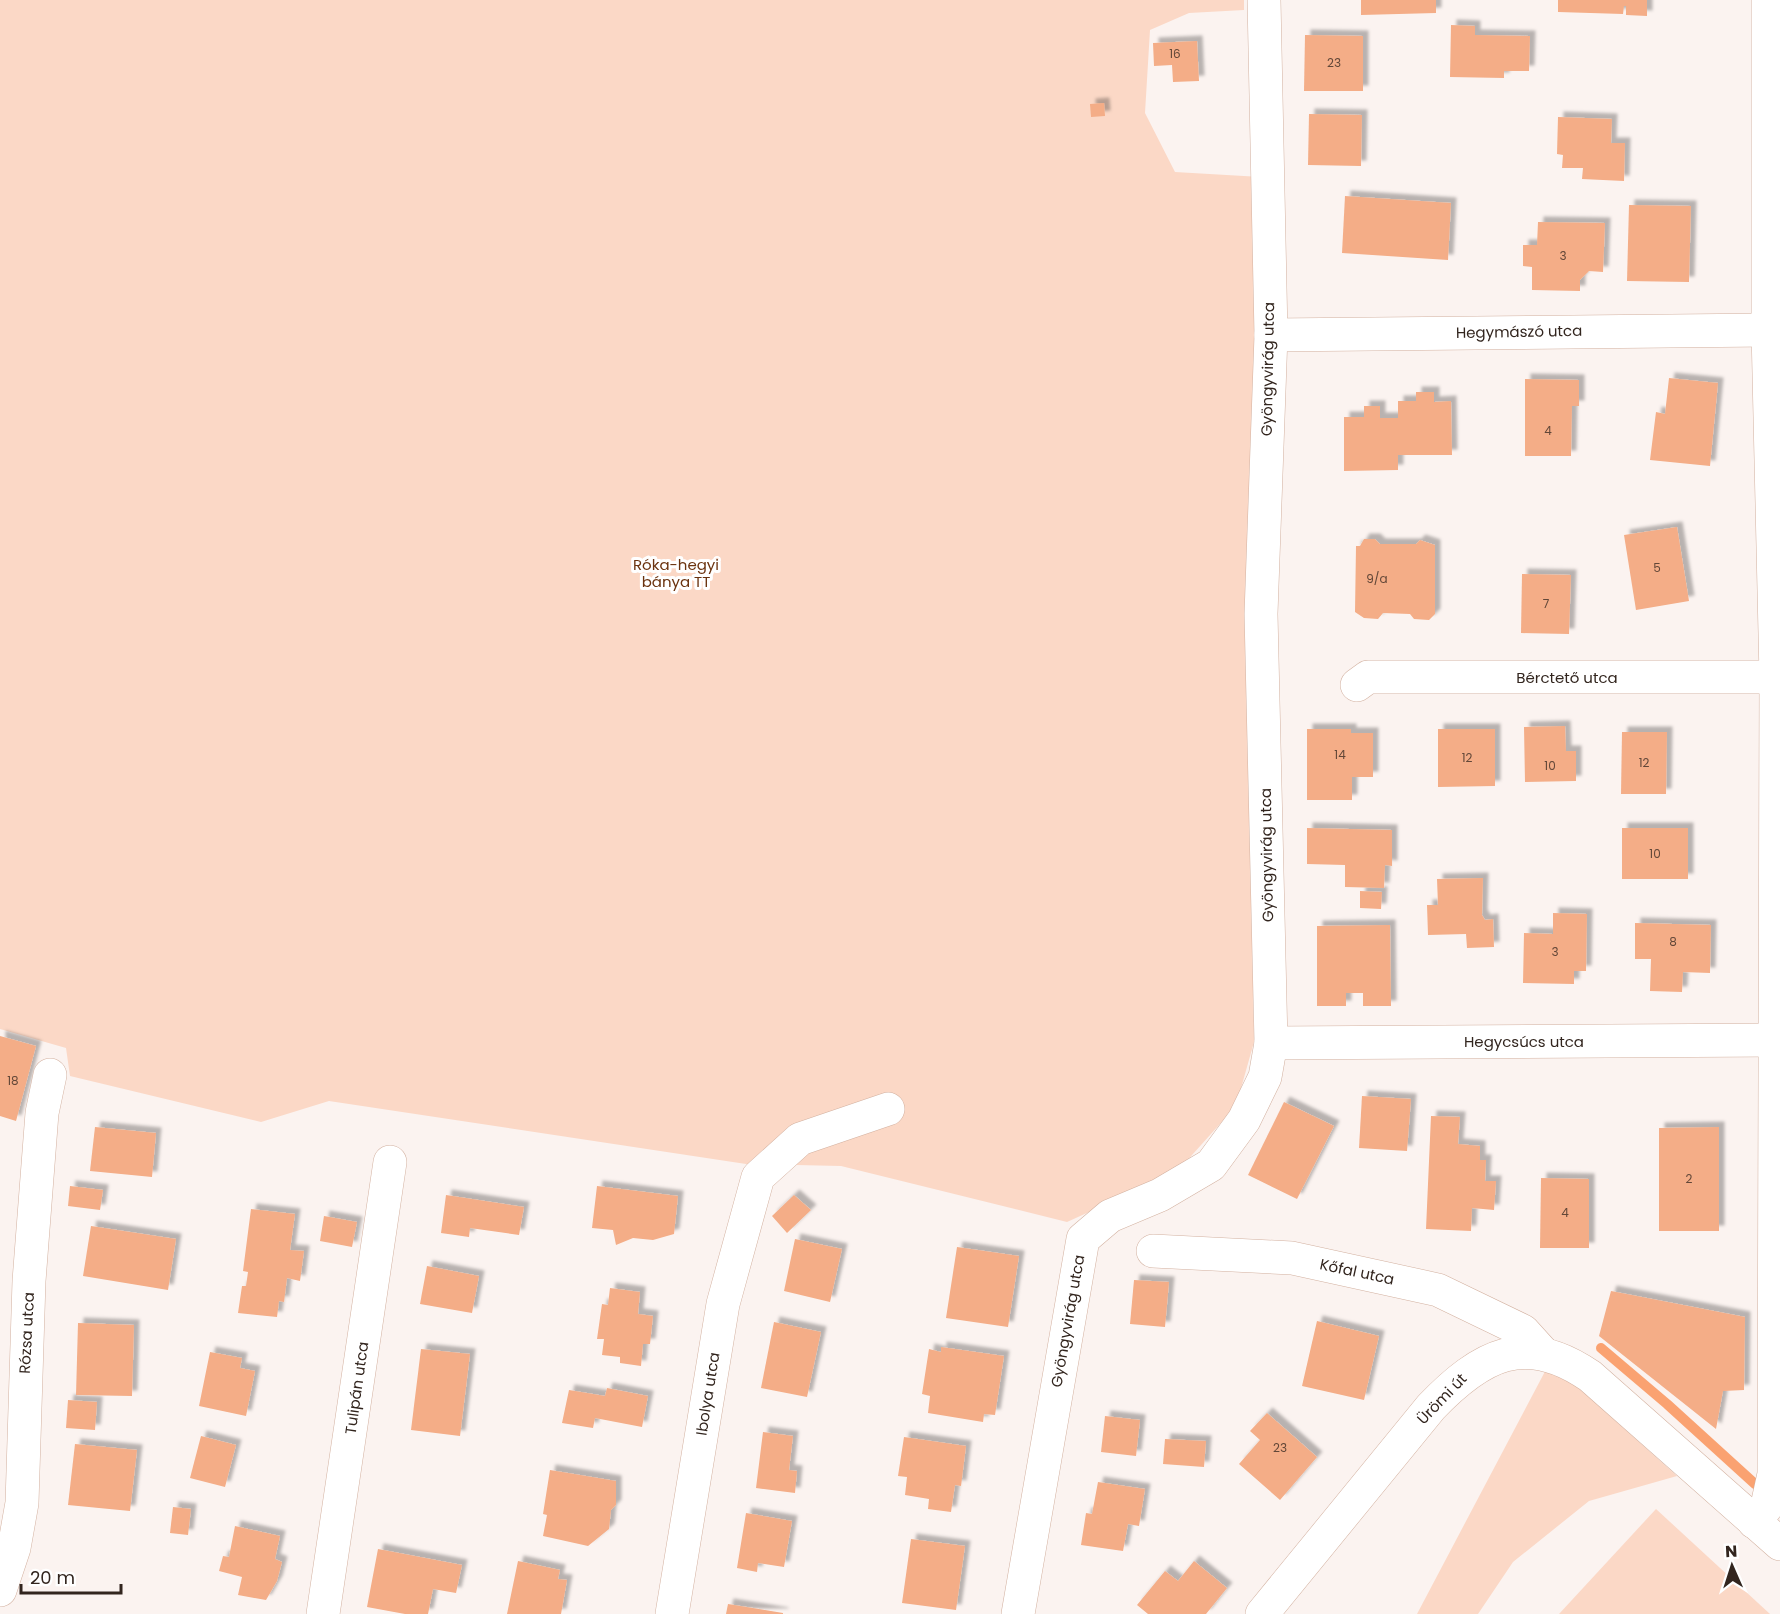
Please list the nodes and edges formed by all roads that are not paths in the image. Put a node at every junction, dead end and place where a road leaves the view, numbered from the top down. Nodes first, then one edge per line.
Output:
1 (1264, 0) edge
2 (1768, 0) edge
3 (1768, 330) junction
4 (1270, 335) junction
5 (1778, 677) edge
6 (1357, 685) dead end
7 (1777, 1040) junction
8 (1271, 1043) junction
9 (50, 1075) dead end
10 (888, 1109) dead end
11 (390, 1162) dead end
12 (1153, 1251) dead end
13 (1542, 1352) junction
14 (1754, 1522) junction
15 (1780, 1544) edge
16 (0, 1590) edge
17 (323, 1614) edge
18 (672, 1614) edge
19 (1018, 1614) edge
20 (1262, 1614) edge

1 - 4 street, Gyöngyvirág utca
2 - 3 street
3 - 4 street, Hegymászó utca
3 - 5 street
4 - 8 street, Gyöngyvirág utca
5 - 6 street, Bérctető utca
5 - 7 street
7 - 8 street, Hegycsúcs utca
7 - 14 street
8 - 19 street, Gyöngyvirág utca
9 - 16 street, Rózsa utca
10 - 18 street, Ibolya utca
11 - 17 street, Tulipán utca
12 - 13 street, Kőfal utca
13 - 14 street, Ürömi út
13 - 20 street, Ürömi út
14 - 15 street, Ürömi út

